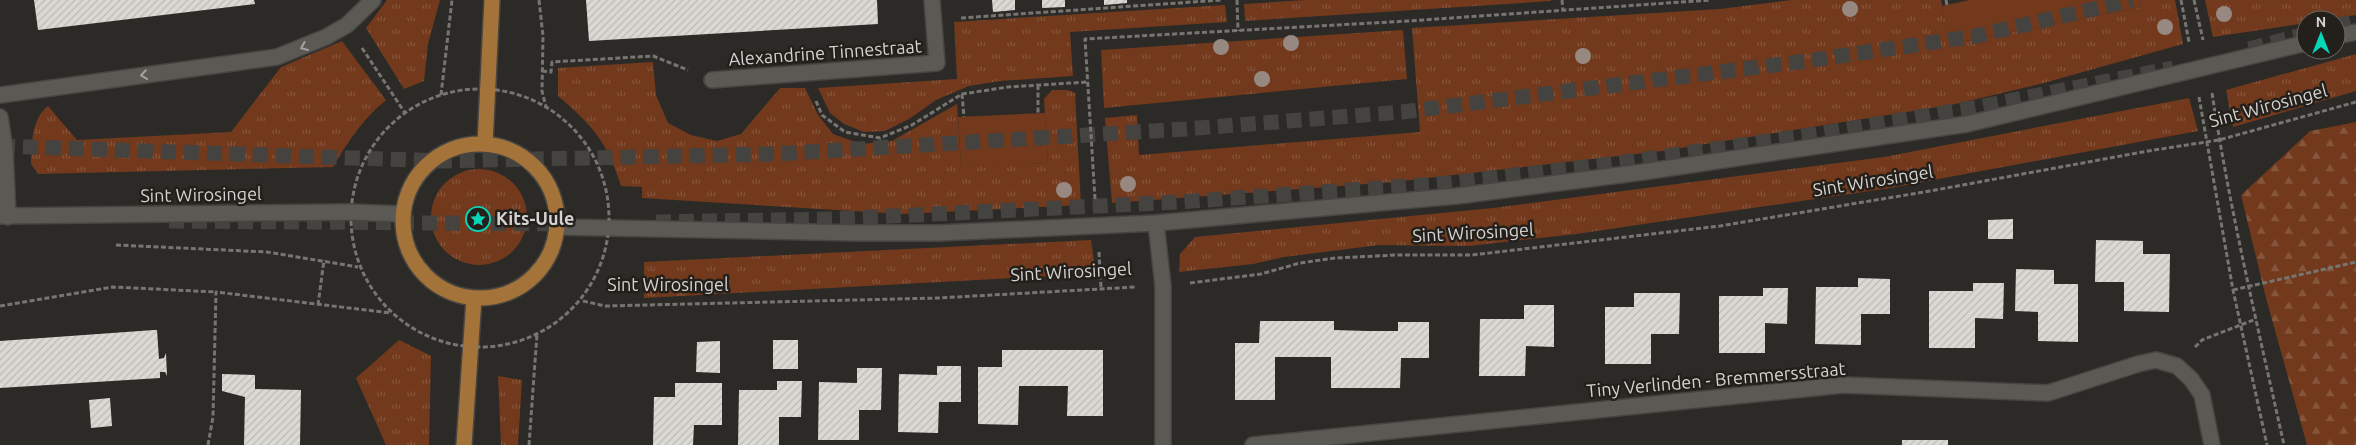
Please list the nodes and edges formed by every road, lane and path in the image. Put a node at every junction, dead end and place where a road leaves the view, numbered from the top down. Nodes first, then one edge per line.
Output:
1 (373, 0) edge
2 (452, 0) edge
3 (492, 0) edge
4 (539, 0) edge
5 (932, 0) edge
6 (1221, 0) edge
7 (1237, 0) edge
8 (1562, 0) edge
9 (1711, 0) edge
10 (1946, 0) edge
11 (2181, 0) edge
12 (2194, 0) edge
13 (1947, 5) dead end
14 (1563, 11) junction
15 (933, 20) junction
16 (347, 25) junction
17 (1238, 30) junction
18 (2296, 45) edge
19 (2201, 67) junction
20 (542, 71) junction
21 (804, 73) junction
22 (712, 80) joint
23 (1088, 82) junction
24 (1038, 85) junction
25 (962, 94) junction
26 (0, 95) edge
27 (441, 95) dead end
28 (2356, 102) edge
29 (546, 108) dead end
30 (405, 114) dead end
31 (1038, 114) dead end
32 (0, 117) edge
33 (964, 117) dead end
34 (2219, 140) junction
35 (2208, 141) junction
36 (485, 144) junction
37 (402, 214) junction
38 (4, 216) edge
39 (1156, 223) junction
40 (1097, 226) junction
41 (557, 227) junction
42 (107, 244) dead end
43 (324, 260) junction
44 (2356, 262) edge
45 (358, 267) dead end
46 (1163, 286) junction
47 (2249, 287) junction
48 (1101, 288) junction
49 (2233, 290) junction
50 (216, 292) junction
51 (474, 298) junction
52 (583, 301) dead end
53 (318, 305) junction
54 (0, 306) edge
55 (392, 313) dead end
56 (2256, 319) junction
57 (2241, 325) junction
58 (537, 334) dead end
59 (2177, 366) junction
60 (208, 445) edge
61 (464, 445) edge
62 (529, 445) edge
63 (1163, 445) edge
64 (1253, 445) edge
65 (2212, 445) edge
66 (2267, 445) edge
67 (2284, 445) edge

1 - 16 street
2 - 27 path
3 - 36 main road
4 - 20 path
5 - 15 street, Alexandrine Tinnestraat
6 - 15 path
7 - 17 path
8 - 14 path
9 - 14 path
10 - 13 path
11 - 19 path
12 - 19 path
14 - 17 path
15 - 21 street, Alexandrine Tinnestraat
16 -> 26 street
16 - 30 path
17 - 23 path
18 - 19 street, Sint Wirosingel
19 - 34 path
19 - 35 path
19 - 39 street, Sint Wirosingel
20 - 22 path
20 - 29 path
21 - 22 street, Alexandrine Tinnestraat
21 - 25 path
23 - 24 path
23 - 40 path
24 - 25 path
24 - 31 path
25 - 33 path
28 - 34 path, Sint Wirosingel
32 - 38 street
34 - 35 path, Sint Wirosingel
34 - 47 path
35 - 46 path, Sint Wirosingel
35 - 49 path
36 - 37 main road
36 - 41 main road
37 - 38 street, Sint Wirosingel
37 - 51 main road
39 - 40 street, Sint Wirosingel
39 - 46 street
40 - 41 street, Sint Wirosingel
40 - 48 path
41 - 51 main road
42 - 43 path
43 - 45 path
43 - 53 path
44 - 47 path
46 - 48 path, Sint Wirosingel
46 - 63 street
47 - 49 path
47 - 56 path
48 - 52 path, Sint Wirosingel
49 - 57 path
50 - 53 path
50 - 54 path
50 - 60 path
51 - 61 main road
53 - 55 path
56 - 57 path
56 - 67 path
57 - 59 path
57 - 66 path
58 - 62 path
59 - 64 street, Tiny Verlinden - Bremmersstraat
59 - 65 street

